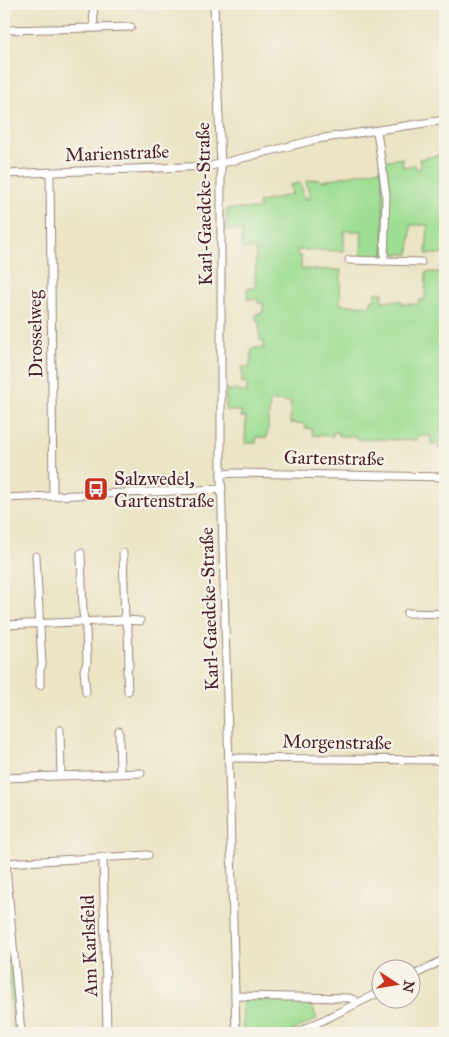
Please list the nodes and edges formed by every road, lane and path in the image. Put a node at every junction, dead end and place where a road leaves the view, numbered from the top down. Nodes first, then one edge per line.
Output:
1 (93, 4) edge
2 (214, 4) edge
3 (131, 27) dead end
4 (94, 28) junction
5 (4, 30) edge
6 (445, 120) edge
7 (377, 131) junction
8 (221, 164) junction
9 (50, 172) junction
10 (4, 174) edge
11 (349, 260) dead end
12 (384, 261) junction
13 (421, 262) dead end
14 (221, 474) junction
15 (445, 476) edge
16 (222, 489) junction
17 (53, 496) junction
18 (4, 498) edge
19 (81, 553) dead end
20 (124, 553) dead end
21 (36, 556) dead end
22 (407, 613) dead end
23 (445, 614) edge
24 (125, 620) junction
25 (140, 621) dead end
26 (85, 622) junction
27 (39, 624) junction
28 (4, 626) edge
29 (40, 685) dead end
30 (128, 691) dead end
31 (86, 692) dead end
32 (60, 730) dead end
33 (118, 731) dead end
34 (229, 758) junction
35 (445, 760) edge
36 (141, 773) dead end
37 (120, 774) junction
38 (61, 775) junction
39 (4, 778) edge
40 (4, 845) edge
41 (148, 855) dead end
42 (103, 857) junction
43 (6, 863) junction
44 (445, 959) edge
45 (422, 971) edge
46 (235, 996) junction
47 (372, 996) edge
48 (356, 1004) junction
49 (21, 1033) edge
50 (108, 1033) edge
51 (236, 1033) edge
52 (297, 1033) edge

1 - 4 street
2 - 8 street, Karl-Gaedcke-Straße
3 - 4 street
4 - 5 street
6 - 7 street, Marienstraße
7 - 8 street, Marienstraße
7 - 12 street
8 - 9 street, Marienstraße
8 - 14 street, Karl-Gaedcke-Straße
9 - 10 street, Marienstraße
9 - 17 street, Drosselweg
11 - 12 street
12 - 13 street
14 - 15 street, Gartenstraße
14 - 16 street, Karl-Gaedcke-Straße
16 - 17 street
16 - 34 street, Karl-Gaedcke-Straße
17 - 18 street
19 - 26 street
20 - 24 street
21 - 27 street
22 - 23 street
24 - 25 street
24 - 26 street
24 - 30 street
26 - 27 street
26 - 31 street
27 - 28 street
27 - 29 street
32 - 38 street
33 - 37 street
34 - 35 street, Morgenstraße
34 - 46 street, Karl-Gaedcke-Straße
36 - 37 street
37 - 38 street
38 - 39 street
40 - 43 street
41 - 42 street
42 - 43 street
42 - 50 street, Am Karlsfeld
43 - 49 street
44 - 45 street
46 - 48 street
46 - 51 street, Karl-Gaedcke-Straße
47 - 48 street
48 - 52 street

